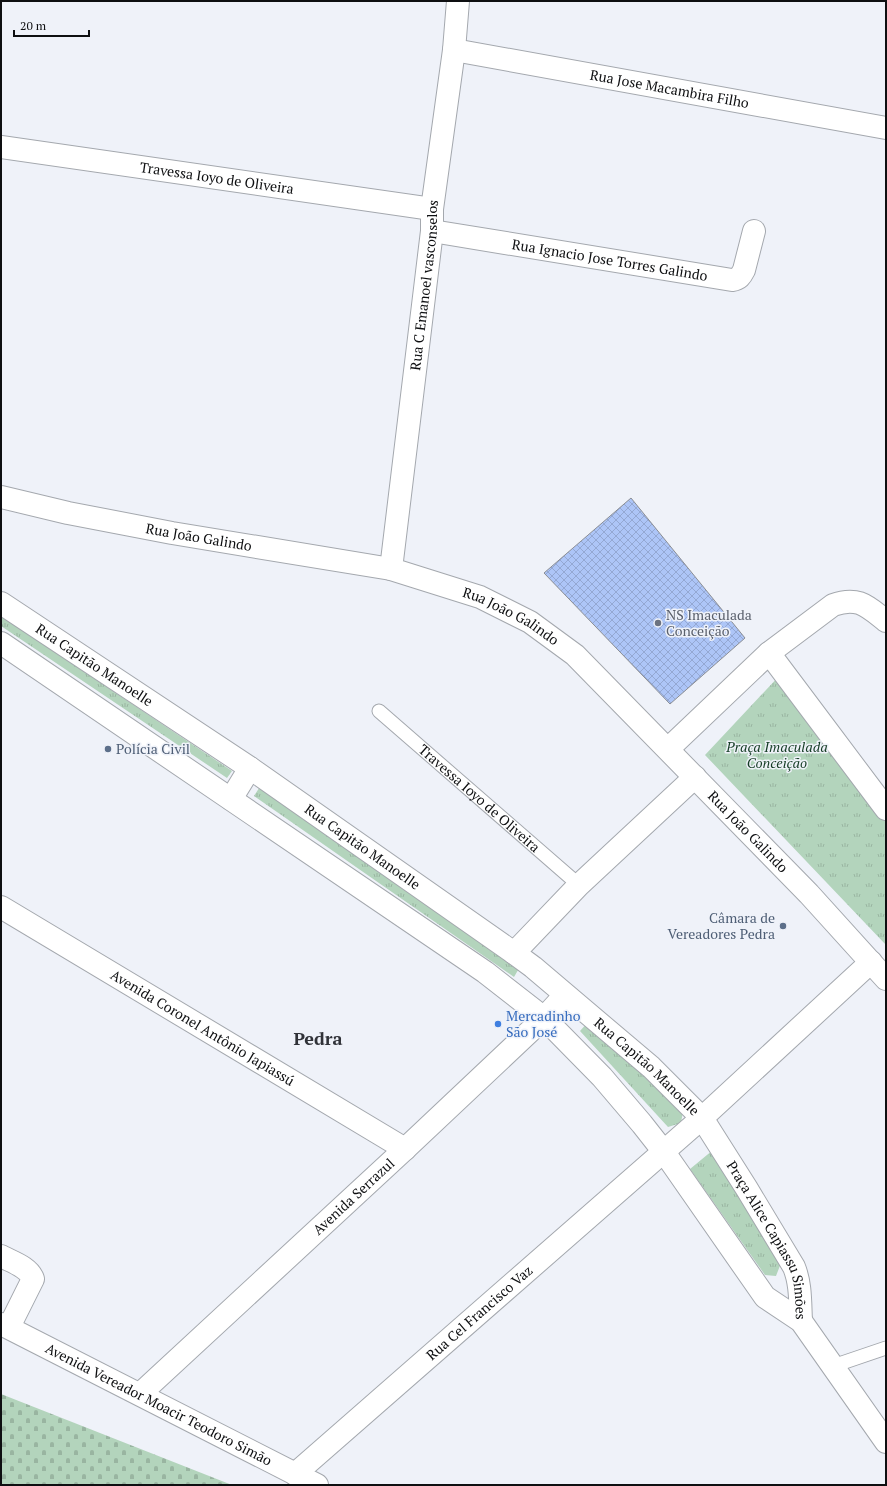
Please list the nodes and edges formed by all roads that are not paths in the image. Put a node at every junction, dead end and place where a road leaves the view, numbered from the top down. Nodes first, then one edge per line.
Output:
1 (458, 1) edge
2 (454, 50) junction
3 (886, 128) edge
4 (1, 147) edge
5 (432, 209) junction
6 (432, 230) junction
7 (754, 231) dead end
8 (1, 497) edge
9 (391, 569) junction
10 (1, 603) edge
11 (886, 621) edge
12 (1, 643) edge
13 (769, 653) junction
14 (379, 711) dead end
15 (668, 749) junction
16 (250, 768) junction
17 (695, 777) junction
18 (231, 799) junction
19 (886, 809) edge
20 (579, 886) junction
21 (1, 906) edge
22 (514, 953) junction
23 (871, 962) junction
24 (886, 979) edge
25 (565, 995) junction
26 (544, 1018) junction
27 (702, 1118) junction
28 (405, 1149) junction
29 (664, 1152) junction
30 (1, 1256) edge
31 (801, 1321) junction
32 (5, 1326) edge
33 (886, 1348) edge
34 (833, 1366) junction
35 (140, 1394) junction
36 (886, 1442) edge
37 (295, 1474) junction
38 (317, 1485) edge

1 - 2 street, Rua C Emanoel vasconselos
2 - 3 street, Rua Jose Macambira Filho
2 - 5 street, Rua C Emanoel vasconselos
4 - 5 street, Travessa Ioyo de Oliveira
5 - 6 street, Rua C Emanoel vasconselos
6 - 7 street, Rua Ignacio Jose Torres Galindo
6 - 9 street, Rua C Emanoel vasconselos
8 - 9 street, Rua João Galindo
9 - 15 street, Rua João Galindo
10 - 16 street, Rua Capitão Manoelle
11 - 13 street
12 - 18 street
13 - 15 street
13 - 19 street
14 - 20 lane, Travessa Ioyo de Oliveira
15 - 17 street, Rua João Galindo
16 - 18 street
16 - 22 street, Rua Capitão Manoelle
17 - 20 street
17 - 23 street, Rua João Galindo
18 - 26 street
20 - 22 street
21 - 28 street, Avenida Coronel Antônio Japiassú
22 - 25 street, Rua Capitão Manoelle
23 - 24 street, Rua João Galindo
23 - 27 street, Rua Cel Francisco Vaz
25 - 26 street, Avenida Serrazul
25 - 27 street, Rua Capitão Manoelle
26 - 28 street, Avenida Serrazul
26 - 29 street
27 - 29 street, Rua Cel Francisco Vaz
27 - 31 street, Praça Alice Capiassu Simões
28 - 35 street, Avenida Serrazul
29 - 31 street, Praça Alice Capiassu Simões
29 - 37 street, Rua Cel Francisco Vaz
30 - 32 street
31 - 34 street
32 - 35 street, Avenida Vereador Moacir Teodoro Simão
33 - 34 lane
34 - 36 street
35 - 37 street, Avenida Vereador Moacir Teodoro Simão
37 - 38 street, Avenida Vereador Moacir Teodoro Simão

